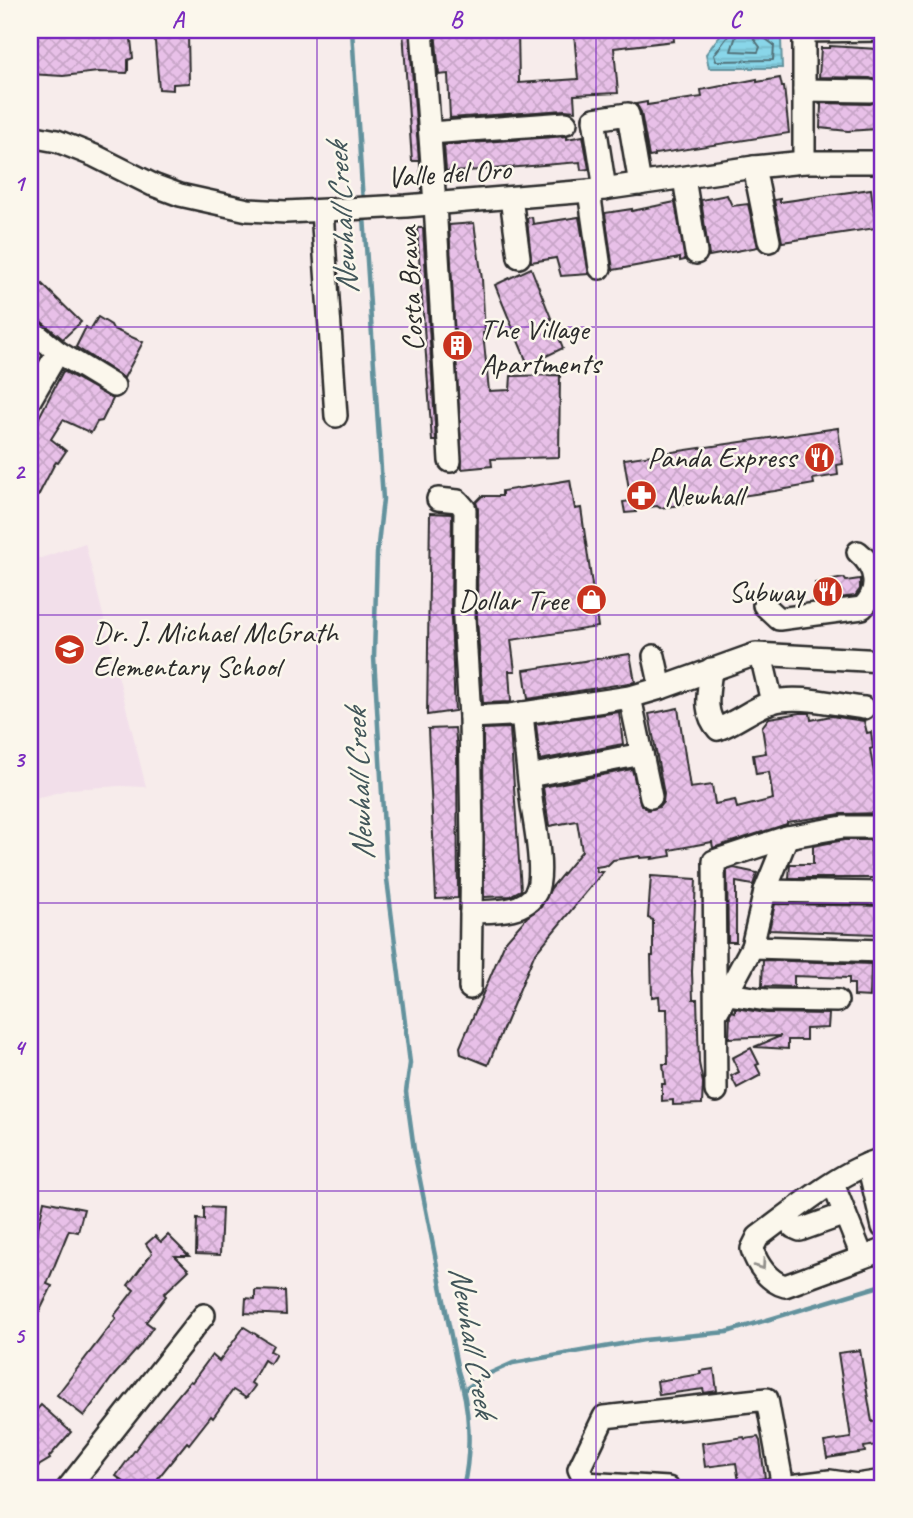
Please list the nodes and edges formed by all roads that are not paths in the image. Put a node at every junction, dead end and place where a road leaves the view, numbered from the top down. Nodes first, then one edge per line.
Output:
1 (422, 30) edge
2 (883, 30) edge
3 (804, 31) edge
4 (804, 90) junction
5 (870, 91) dead end
6 (566, 123) dead end
7 (430, 133) junction
8 (30, 136) edge
9 (804, 162) junction
10 (883, 162) edge
11 (754, 167) junction
12 (684, 178) junction
13 (640, 184) junction
14 (597, 190) junction
15 (511, 198) junction
16 (435, 204) junction
17 (326, 211) junction
18 (769, 241) dead end
19 (696, 253) dead end
20 (519, 257) dead end
21 (600, 268) dead end
22 (30, 329) edge
23 (58, 352) junction
24 (114, 386) dead end
25 (30, 400) edge
26 (337, 416) dead end
27 (450, 461) dead end
28 (438, 499) dead end
29 (858, 552) dead end
30 (764, 605) dead end
31 (761, 655) junction
32 (653, 656) dead end
33 (883, 661) edge
34 (711, 669) junction
35 (661, 688) junction
36 (630, 697) junction
37 (772, 702) junction
38 (863, 708) dead end
39 (522, 713) junction
40 (470, 717) junction
41 (642, 754) junction
42 (529, 776) junction
43 (651, 797) dead end
44 (883, 827) edge
45 (787, 838) junction
46 (765, 891) junction
47 (883, 893) edge
48 (471, 912) junction
49 (752, 947) junction
50 (883, 951) edge
51 (470, 988) dead end
52 (721, 993) junction
53 (837, 1001) dead end
54 (716, 1091) dead end
55 (876, 1162) edge
56 (833, 1184) junction
57 (845, 1214) junction
58 (788, 1216) junction
59 (883, 1227) edge
60 (883, 1251) edge
61 (862, 1256) junction
62 (204, 1315) dead end
63 (869, 1485) edge
64 (68, 1488) edge
65 (668, 1488) edge
66 (778, 1488) edge

1 - 7 street, Costa Brava
2 - 3 street
3 - 4 street
4 - 5 street
4 - 9 street
6 - 7 street
7 - 16 street, Costa Brava
8 - 17 street, Valle del Oro
9 - 10 street, Valle del Oro
9 - 11 street, Valle del Oro
11 - 12 street, Valle del Oro
11 - 18 street
12 - 13 street, Valle del Oro
12 - 19 street
13 - 14 street, Valle del Oro
13 - 14 street
14 - 15 street, Valle del Oro
14 - 21 street
15 - 16 street, Valle del Oro
15 - 20 street
16 - 17 street, Valle del Oro
16 - 27 street, Costa Brava
17 - 26 street
22 - 23 street
23 - 24 street
23 - 25 street
28 - 40 street
29 - 30 street
31 - 33 street
31 - 34 street
31 - 37 street
32 - 35 street
34 - 35 street
34 - 37 street
35 - 36 street
36 - 39 street
36 - 41 street
37 - 38 street
39 - 40 street
39 - 42 street
40 - 48 street
41 - 42 street
41 - 43 street
42 - 48 street
44 - 45 street
45 - 46 street
45 - 52 street
46 - 47 street
46 - 49 street
48 - 51 street
49 - 50 street
49 - 52 street
52 - 53 street
52 - 54 street
55 - 56 street
55 - 59 street
56 - 57 street
56 - 58 street
57 - 58 street
57 - 61 street
58 -> 61 street
60 - 61 street
62 - 64 street
63 - 66 street
65 - 66 street

